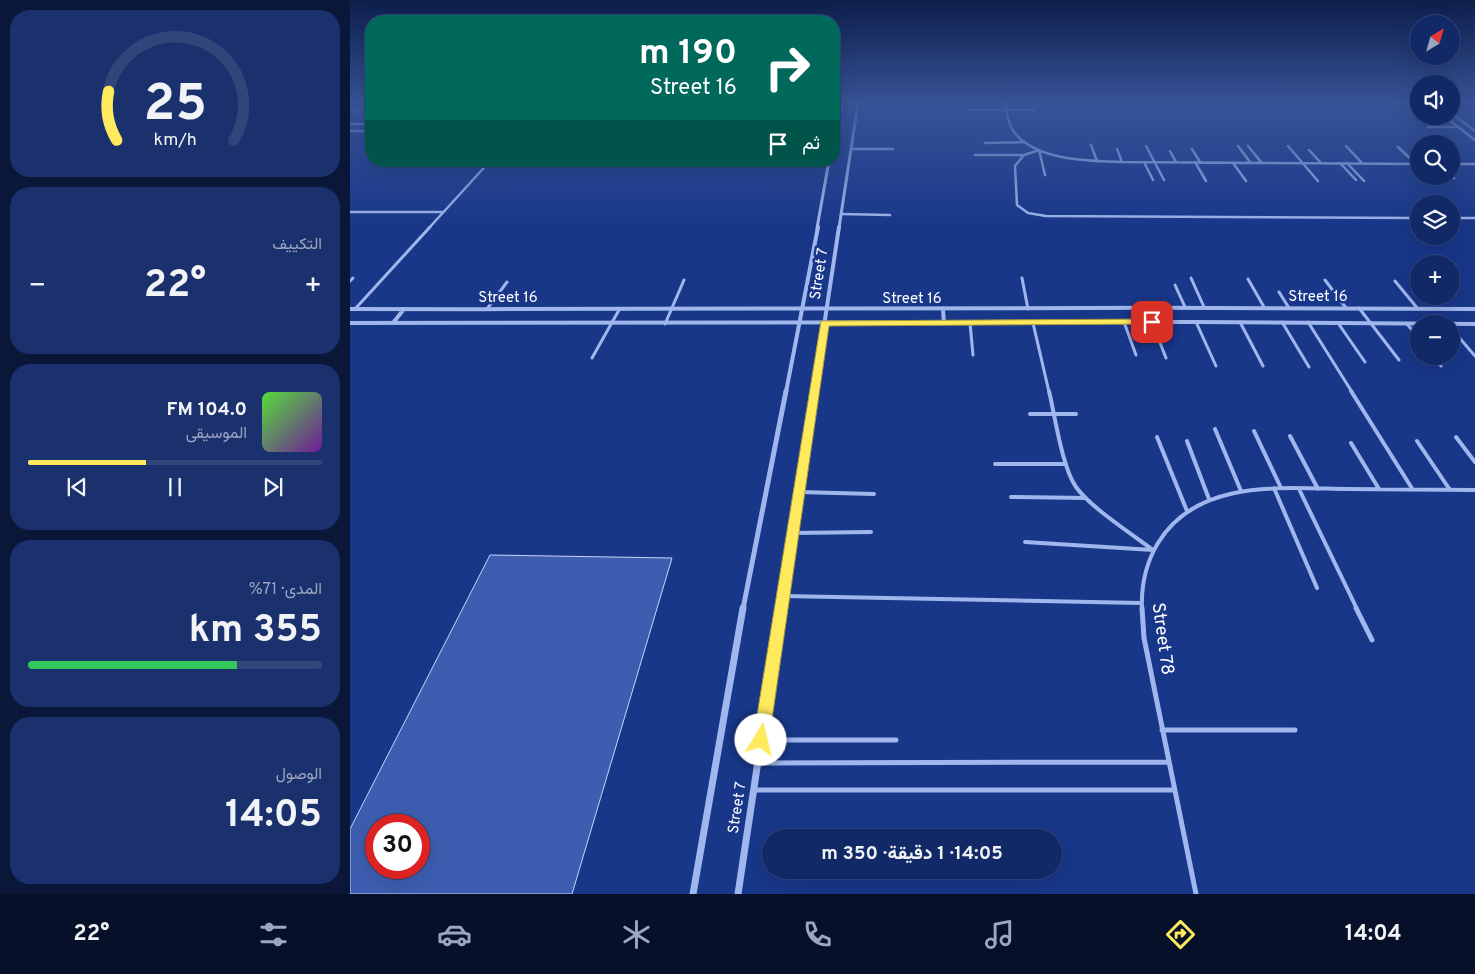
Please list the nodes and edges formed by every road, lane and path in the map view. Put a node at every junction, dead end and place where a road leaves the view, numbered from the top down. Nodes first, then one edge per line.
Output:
1 (852, 145) edge
2 (1030, 145) edge
3 (1091, 145) dead end
4 (1146, 146) dead end
5 (1238, 146) dead end
6 (1248, 146) dead end
7 (1288, 146) dead end
8 (1346, 146) dead end
9 (1398, 147) dead end
10 (851, 149) junction
11 (893, 149) dead end
12 (1192, 149) dead end
13 (1039, 150) junction
14 (1116, 150) dead end
15 (1309, 150) dead end
16 (1170, 151) dead end
17 (975, 155) dead end
18 (1024, 155) junction
19 (1410, 158) edge
20 (1097, 161) junction
21 (1122, 162) junction
22 (1144, 162) junction
23 (1155, 162) junction
24 (1176, 162) junction
25 (1195, 162) junction
26 (1200, 162) junction
27 (1233, 163) junction
28 (1250, 163) junction
29 (1261, 163) junction
30 (1302, 163) junction
31 (1321, 163) junction
32 (1340, 163) junction
33 (1347, 163) junction
34 (1362, 163) junction
35 (1410, 164) edge
36 (1460, 164) edge
37 (1475, 164) edge
38 (485, 167) edge
39 (827, 167) edge
40 (1045, 175) dead end
41 (1153, 180) dead end
42 (1164, 180) dead end
43 (1356, 180) dead end
44 (1206, 181) dead end
45 (1246, 181) dead end
46 (1364, 181) dead end
47 (1318, 182) dead end
48 (350, 212) edge
49 (444, 212) junction
50 (841, 214) junction
51 (890, 215) dead end
52 (1410, 218) edge
53 (1460, 218) edge
54 (1475, 218) edge
55 (1022, 278) dead end
56 (1191, 278) dead end
57 (1248, 278) dead end
58 (684, 280) dead end
59 (1325, 280) dead end
60 (1395, 281) dead end
61 (506, 282) dead end
62 (1175, 285) dead end
63 (1279, 292) dead end
64 (1146, 307) junction
65 (1185, 307) junction
66 (1204, 307) junction
67 (1264, 308) junction
68 (1288, 308) junction
69 (1346, 308) junction
70 (1359, 308) junction
71 (352, 309) edge
72 (404, 309) junction
73 (487, 309) junction
74 (1028, 309) junction
75 (1418, 309) junction
76 (1475, 309) edge
77 (619, 310) junction
78 (671, 310) junction
79 (803, 310) junction
80 (827, 310) junction
81 (944, 310) junction
82 (1124, 322) junction
83 (1152, 322) junction
84 (1196, 322) junction
85 (1240, 322) junction
86 (1282, 322) junction
87 (1308, 322) junction
88 (350, 323) edge
89 (393, 323) junction
90 (800, 323) junction
91 (825, 323) junction
92 (970, 323) junction
93 (1033, 323) junction
94 (1338, 323) junction
95 (1370, 323) junction
96 (1406, 323) junction
97 (1410, 323) edge
98 (612, 324) junction
99 (665, 324) junction
100 (944, 324) junction
101 (1460, 324) edge
102 (1475, 324) edge
103 (1410, 328) edge
104 (1460, 338) edge
105 (973, 355) dead end
106 (1136, 355) dead end
107 (1475, 356) edge
108 (592, 358) dead end
109 (1166, 358) dead end
110 (1398, 360) dead end
111 (1365, 362) dead end
112 (1216, 366) dead end
113 (1263, 366) dead end
114 (1309, 367) dead end
115 (1030, 414) dead end
116 (1055, 414) junction
117 (1076, 414) dead end
118 (1215, 429) dead end
119 (1254, 432) dead end
120 (1157, 436) dead end
121 (1290, 436) dead end
122 (1456, 437) dead end
123 (1187, 441) dead end
124 (1417, 441) dead end
125 (1352, 443) dead end
126 (1475, 462) edge
127 (995, 464) dead end
128 (1066, 464) junction
129 (1274, 488) junction
130 (1281, 488) junction
131 (1299, 488) junction
132 (1318, 489) junction
133 (1379, 489) junction
134 (1241, 490) junction
135 (1413, 490) junction
136 (1450, 490) junction
137 (1475, 490) edge
138 (799, 492) junction
139 (874, 494) dead end
140 (1011, 497) dead end
141 (1086, 498) junction
142 (1209, 499) junction
143 (1187, 511) junction
144 (793, 532) junction
145 (871, 532) dead end
146 (1025, 542) dead end
147 (1153, 550) junction
148 (1317, 588) dead end
149 (783, 596) junction
150 (1141, 603) junction
151 (1372, 640) dead end
152 (1162, 730) junction
153 (1296, 730) dead end
154 (761, 740) junction
155 (896, 740) dead end
156 (1169, 762) junction
157 (758, 763) junction
158 (754, 790) junction
159 (1175, 790) junction
160 (693, 894) edge
161 (738, 894) edge
162 (1196, 894) edge

1 - 10 street, Street 7
2 - 13 lane
3 - 20 lane
4 - 23 lane
5 - 28 lane
6 - 29 lane
7 - 30 lane
8 - 34 lane
9 - 19 lane
10 - 11 lane
10 - 50 street, Street 7
12 - 26 lane
13 - 18 lane
13 - 20 lane
13 - 40 lane
14 - 21 lane
15 - 31 lane
16 - 24 lane
17 - 18 lane
18 - 52 lane
20 - 21 lane
21 - 22 lane
22 - 23 lane
22 - 41 lane
23 - 24 lane
23 - 42 lane
24 - 25 lane
25 - 26 lane
25 - 44 lane
26 - 27 lane
27 - 28 lane
27 - 45 lane
28 - 29 lane
29 - 30 lane
30 - 31 lane
30 - 47 lane
31 - 32 lane
32 - 33 lane
32 - 43 lane
33 - 34 lane
33 - 46 lane
34 - 35 lane
36 - 37 lane
38 - 49 lane
39 - 79 street, Street 7
48 - 49 lane
49 - 71 lane
50 - 51 lane
50 - 80 street, Street 7
53 - 54 lane
55 - 74 lane
56 - 66 lane
57 - 67 lane
58 - 78 lane
59 - 69 lane
60 - 75 lane
61 - 73 lane
62 - 65 lane
63 - 68 lane
64 - 65 street, Street 16
64 - 74 street, Street 16
64 - 83 lane
65 - 66 street, Street 16
66 - 67 street, Street 16
67 - 68 street, Street 16
68 - 69 street, Street 16
69 - 70 street, Street 16
70 - 75 street, Street 16
70 - 95 lane
71 - 72 street, Street 16
72 - 73 street, Street 16
72 - 89 street
73 - 77 street, Street 16
74 - 81 street, Street 16
75 - 76 street, Street 16
77 - 78 street, Street 16
77 - 98 lane
78 - 79 street, Street 16
78 - 99 lane
79 - 80 street, Street 16
79 - 90 street, Street 7
80 - 81 street, Street 16
80 - 91 street, Street 7
81 - 100 street
82 - 83 street, Street 16
82 - 93 street, Street 16
82 - 106 lane
83 - 84 street, Street 16
83 - 109 lane
84 - 85 street, Street 16
84 - 112 lane
85 - 86 street, Street 16
85 - 113 lane
86 - 87 street, Street 16
86 - 114 lane
87 - 94 street, Street 16
87 - 135 lane
88 - 89 street, Street 16
89 - 98 street, Street 16
90 - 91 street, Street 16
90 - 99 street, Street 16
90 - 160 street, Street 7
91 - 100 street, Street 16
91 - 138 street, Street 7
92 - 93 street, Street 16
92 - 100 street, Street 16
92 - 105 lane
93 - 116 lane
94 - 95 street, Street 16
94 - 111 lane
95 - 96 street, Street 16
95 - 110 lane
96 - 97 street, Street 16
96 - 103 lane
98 - 99 street, Street 16
98 - 108 lane
101 - 102 street, Street 16
104 - 107 lane
115 - 116 lane
116 - 117 lane
116 - 128 lane
118 - 134 lane
119 - 130 lane
120 - 143 lane
121 - 132 lane
122 - 126 lane
123 - 142 lane
124 - 136 lane
125 - 133 lane
127 - 128 lane
128 - 141 lane
129 - 130 lane, Street 78
129 - 134 lane, Street 78
129 - 148 lane
130 - 131 lane, Street 78
131 - 132 lane, Street 78
131 - 151 lane
132 - 133 lane, Street 78
133 - 135 lane, Street 78
134 - 142 lane, Street 78
135 - 136 lane, Street 78
136 - 137 lane, Street 78
138 - 139 lane
138 - 144 street, Street 7
140 - 141 lane
141 - 147 lane
142 - 143 lane, Street 78
143 - 147 lane, Street 78
144 - 145 lane
144 - 149 street, Street 7
146 - 147 lane
147 - 150 lane, Street 78
149 - 150 lane
149 - 154 street, Street 7
150 - 152 lane, Street 78
152 - 153 lane
152 - 156 lane, Street 78
154 - 155 lane
154 - 157 street, Street 7
156 - 157 lane
156 - 159 lane, Street 78
157 - 158 street, Street 7
158 - 159 lane
158 - 161 street, Street 7
159 - 162 lane, Street 78

